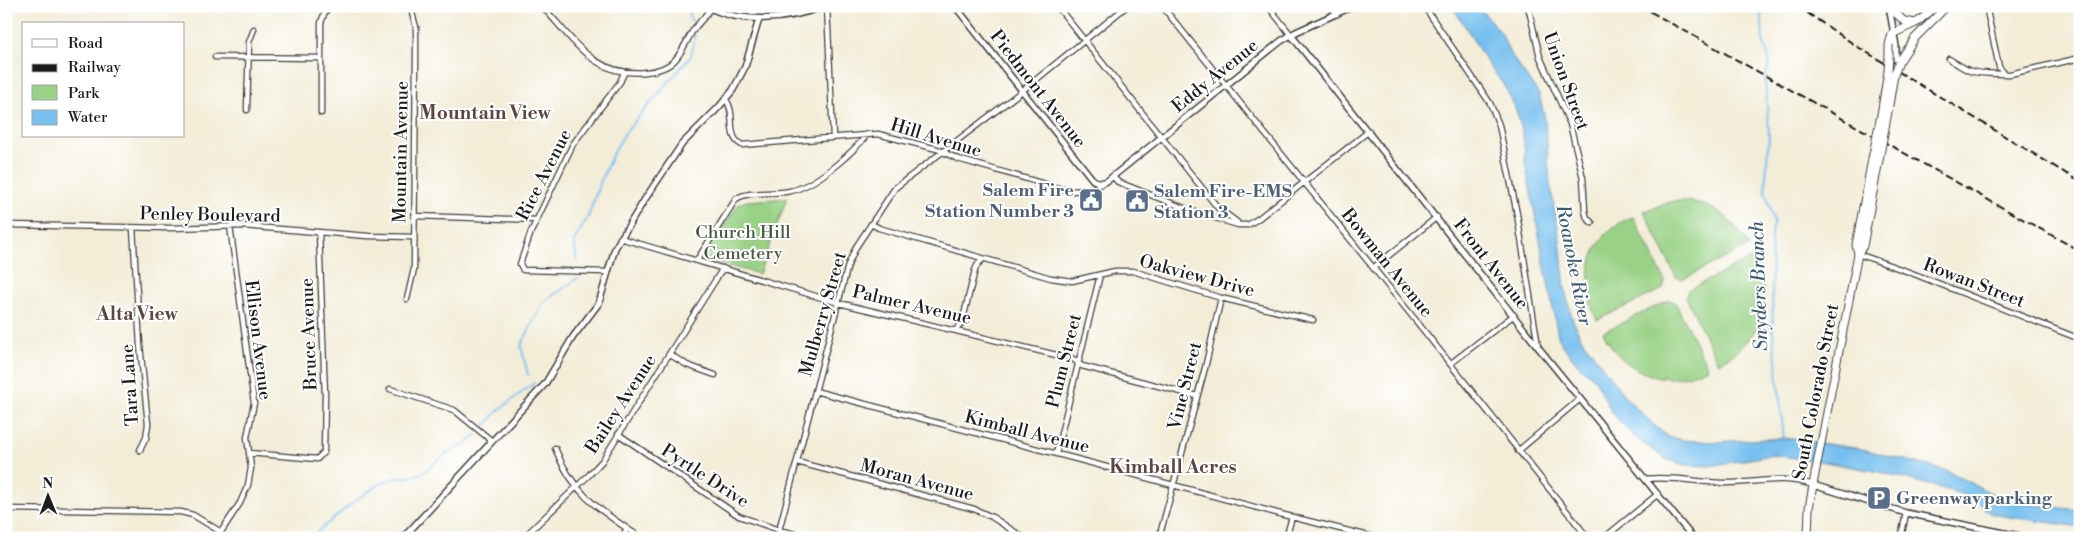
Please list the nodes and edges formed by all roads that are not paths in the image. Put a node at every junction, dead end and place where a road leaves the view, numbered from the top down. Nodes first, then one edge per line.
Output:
1 (330, 6) edge
2 (410, 6) edge
3 (542, 6) edge
4 (826, 6) edge
5 (955, 6) edge
6 (1057, 6) edge
7 (1127, 6) edge
8 (1162, 6) edge
9 (1268, 6) edge
10 (1330, 6) edge
11 (1353, 6) edge
12 (1424, 6) edge
13 (1528, 6) edge
14 (1937, 6) edge
15 (1947, 6) edge
16 (1986, 6) edge
17 (709, 7) edge
18 (1889, 7) edge
19 (1337, 14) junction
20 (759, 19) junction
21 (1916, 24) junction
22 (254, 29) dead end
23 (1892, 34) junction
24 (1291, 35) junction
25 (1084, 40) junction
26 (215, 57) dead end
27 (249, 57) junction
28 (320, 58) junction
29 (2080, 58) edge
30 (1949, 59) dead end
31 (1895, 60) junction
32 (2003, 72) junction
33 (624, 73) junction
34 (1891, 74) junction
35 (1225, 85) junction
36 (1022, 91) junction
37 (726, 100) junction
38 (248, 110) dead end
39 (321, 113) dead end
40 (1369, 132) junction
41 (868, 134) junction
42 (834, 137) junction
43 (1161, 137) junction
44 (943, 153) junction
45 (1113, 177) junction
46 (1103, 183) junction
47 (1304, 183) junction
48 (414, 216) junction
49 (1437, 216) junction
50 (536, 220) junction
51 (1592, 223) dead end
52 (871, 224) junction
53 (6, 225) edge
54 (1243, 225) junction
55 (230, 226) junction
56 (133, 228) junction
57 (319, 232) junction
58 (414, 237) junction
59 (620, 238) junction
60 (1858, 254) junction
61 (983, 259) junction
62 (697, 260) junction
63 (723, 268) junction
64 (1373, 268) junction
65 (607, 272) junction
66 (1100, 274) junction
67 (1221, 298) junction
68 (408, 299) dead end
69 (839, 302) junction
70 (1514, 315) junction
71 (1313, 320) dead end
72 (956, 330) junction
73 (2080, 339) edge
74 (1538, 346) junction
75 (669, 354) junction
76 (1078, 363) junction
77 (1450, 364) junction
78 (715, 376) dead end
79 (390, 389) dead end
80 (816, 391) junction
81 (1197, 396) junction
82 (1580, 399) junction
83 (618, 434) junction
84 (492, 441) junction
85 (555, 448) dead end
86 (140, 450) dead end
87 (1518, 451) junction
88 (249, 453) junction
89 (1056, 454) junction
90 (797, 462) junction
91 (1646, 479) junction
92 (1814, 485) junction
93 (1174, 486) junction
94 (576, 487) junction
95 (1658, 494) junction
96 (6, 510) edge
97 (1906, 513) junction
98 (1292, 517) junction
99 (627, 528) junction
100 (410, 530) junction
101 (779, 530) junction
102 (221, 532) junction
103 (1807, 537) edge
104 (217, 538) edge
105 (403, 538) edge
106 (418, 538) edge
107 (523, 538) edge
108 (621, 538) edge
109 (641, 538) edge
110 (777, 538) edge
111 (811, 538) edge
112 (1024, 538) edge
113 (1159, 538) edge
114 (1286, 538) edge
115 (1377, 538) edge
116 (1588, 538) edge
117 (1604, 538) edge
118 (1693, 538) edge
119 (1901, 538) edge
120 (2029, 538) edge

1 - 28 street
2 - 48 street, Mountain Avenue
3 - 33 street
4 - 20 street
4 - 42 street
5 - 36 street, Piedmont Avenue
6 - 25 street
7 - 25 street, Mulberry Street
8 - 35 street, Bowman Avenue
9 - 24 street, Front Avenue
10 - 19 street
11 - 19 street, Eddy Avenue
12 - 74 street
13 - 51 street, Union Street
14 - 21 main road
15 - 31 main road
16 - 32 street
17 - 20 street
17 - 33 street
18 - 21 main road
18 - 23 street, South Colorado Street
19 - 24 street, Eddy Avenue
20 - 37 street
21 - 23 main road
22 - 27 street
23 - 31 main road, South Colorado Street
24 - 35 street, Eddy Avenue
24 - 40 street, Front Avenue
25 - 36 street, Mulberry Street
25 - 43 street
26 - 27 street
27 - 28 street
27 - 38 street
28 - 39 street
29 - 32 street
30 - 32 street
31 - 34 main road, bridge
31 - 34 main road, South Colorado Street, bridge
33 - 50 street, Rice Avenue
34 - 60 main road, South Colorado Street, bridge
35 - 43 street, Eddy Avenue
35 - 47 street, Bowman Avenue
36 - 44 street, Mulberry Street
36 - 46 street, Piedmont Avenue
37 - 42 street, Hill Avenue
37 - 59 street
40 - 47 street
40 - 49 street, Front Avenue
41 - 42 street, Hill Avenue
41 - 44 street, Hill Avenue
41 - 62 street
43 - 45 street, Eddy Avenue
43 - 54 street
44 - 46 street, Hill Avenue
44 - 52 street, Mulberry Street
45 - 46 street, Eddy Avenue
45 - 54 street
47 - 54 street
47 - 64 street, Bowman Avenue
48 - 50 street
48 - 58 street, Mountain Avenue
49 - 64 street
49 - 70 street, Front Avenue
50 - 65 street, Rice Avenue
52 - 61 street, Oakview Drive
52 - 69 street, Mulberry Street
53 - 56 street, Penley Boulevard
55 - 56 street, Penley Boulevard
55 - 57 street, Penley Boulevard
55 - 88 street, Ellison Avenue
56 - 86 street, Tara Lane
57 - 58 street, Penley Boulevard
57 - 88 street, Bruce Avenue
58 - 68 street, Mountain Avenue
59 - 62 street, Palmer Avenue
59 - 65 street
60 - 73 street, Rowan Street
60 - 92 main road, South Colorado Street
61 - 66 street, Oakview Drive
61 - 72 street
62 - 63 street, Palmer Avenue
63 - 69 street, Palmer Avenue
63 - 75 street, Bailey Avenue
64 - 77 street, Bowman Avenue
65 - 84 street
66 - 67 street, Oakview Drive
66 - 76 street, Plum Street
67 - 71 street, Oakview Drive
67 - 81 street, Vine Street
69 - 72 street, Palmer Avenue
69 - 80 street, Mulberry Street
70 - 74 street, Front Avenue
70 - 77 street
72 - 76 street, Palmer Avenue
74 - 82 street, Front Avenue
75 - 78 street
75 - 83 street, Bailey Avenue
76 - 81 street, Palmer Avenue
76 - 89 street, Plum Street
77 - 87 street, Bowman Avenue
79 - 84 street
80 - 89 street, Kimball Avenue
80 - 90 street, Mulberry Street
81 - 93 street, Vine Street
82 - 87 street
82 - 91 street, Front Avenue
83 - 94 street, Bailey Avenue
83 - 101 street, Pyrtle Drive
84 - 100 street
85 - 94 street
87 - 116 street, Bowman Avenue
88 - 102 street, Ellison Avenue
89 - 93 street, Kimball Avenue
90 - 101 street, Mulberry Street
90 - 112 street, Moran Avenue
91 - 92 street
91 - 95 street, Front Avenue
92 - 97 street
92 - 103 main road, South Colorado Street
93 - 98 street, Kimball Avenue
93 - 113 street, Vine Street
94 - 99 street
94 - 107 street, Bailey Avenue
95 - 117 street
95 - 118 street, Front Avenue
96 - 102 street
97 - 119 street
97 - 120 street
98 - 114 street
98 - 115 street, Kimball Avenue
99 - 108 street
99 - 109 street
100 - 105 street
100 - 106 street
101 - 110 street, Mulberry Street
101 - 111 street, Pyrtle Drive
102 - 104 street, Ellison Avenue

